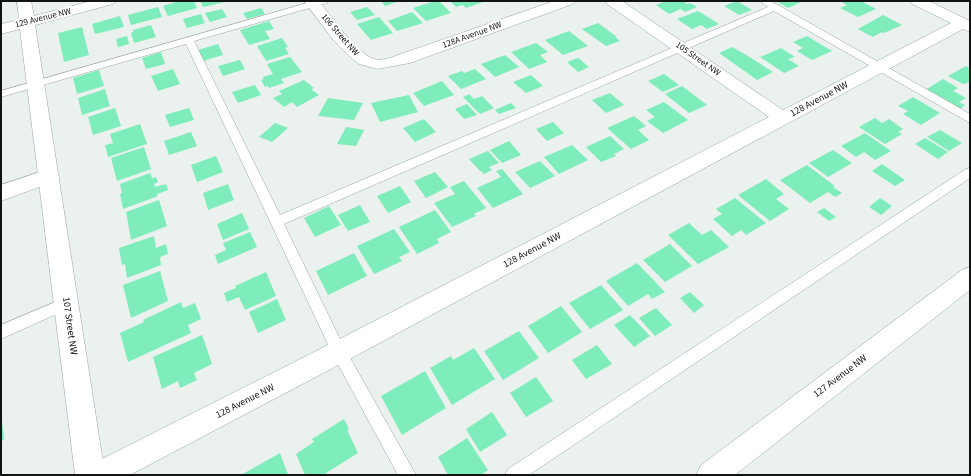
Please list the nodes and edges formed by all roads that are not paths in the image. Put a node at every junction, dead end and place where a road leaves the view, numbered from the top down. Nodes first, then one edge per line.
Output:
1 (108, 1) edge
2 (568, 1) edge
3 (612, 1) edge
4 (764, 1) edge
5 (917, 1) edge
6 (316, 2) edge
7 (775, 7) junction
8 (26, 11) edge
9 (966, 25) edge
10 (1, 29) edge
11 (189, 40) junction
12 (681, 47) junction
13 (374, 64) joint
14 (880, 66) junction
15 (35, 84) junction
16 (1, 94) edge
17 (783, 118) junction
18 (970, 119) edge
19 (970, 172) edge
20 (49, 176) junction
21 (1, 193) edge
22 (277, 222) junction
23 (970, 277) edge
24 (67, 303) junction
25 (1, 332) edge
26 (339, 352) junction
27 (90, 475) edge
28 (100, 475) edge
29 (407, 475) edge
30 (514, 475) edge
31 (711, 475) edge

1 - 8 street, 129 Avenue NW
2 - 13 street, 128A Avenue NW
3 - 12 street, 105 Street NW
4 - 7 lane
5 - 9 street
6 - 11 lane
6 - 13 street, 106 Street NW
7 - 12 lane
7 - 14 lane
8 - 10 street, 129 Avenue NW
8 - 15 street, 107 Street NW
9 - 14 street, 128 Avenue NW
11 - 15 lane
11 - 22 lane
12 - 17 street, 105 Street NW
12 - 22 lane
14 - 17 street, 128 Avenue NW
14 - 18 lane
15 - 16 lane
15 - 20 street, 107 Street NW
17 - 26 street, 128 Avenue NW
19 - 30 lane
20 - 21 street
20 - 24 street, 107 Street NW
22 - 26 lane
23 - 31 street, 127 Avenue NW
24 - 25 lane
24 - 27 street, 107 Street NW
26 - 28 street, 128 Avenue NW
26 - 29 lane

